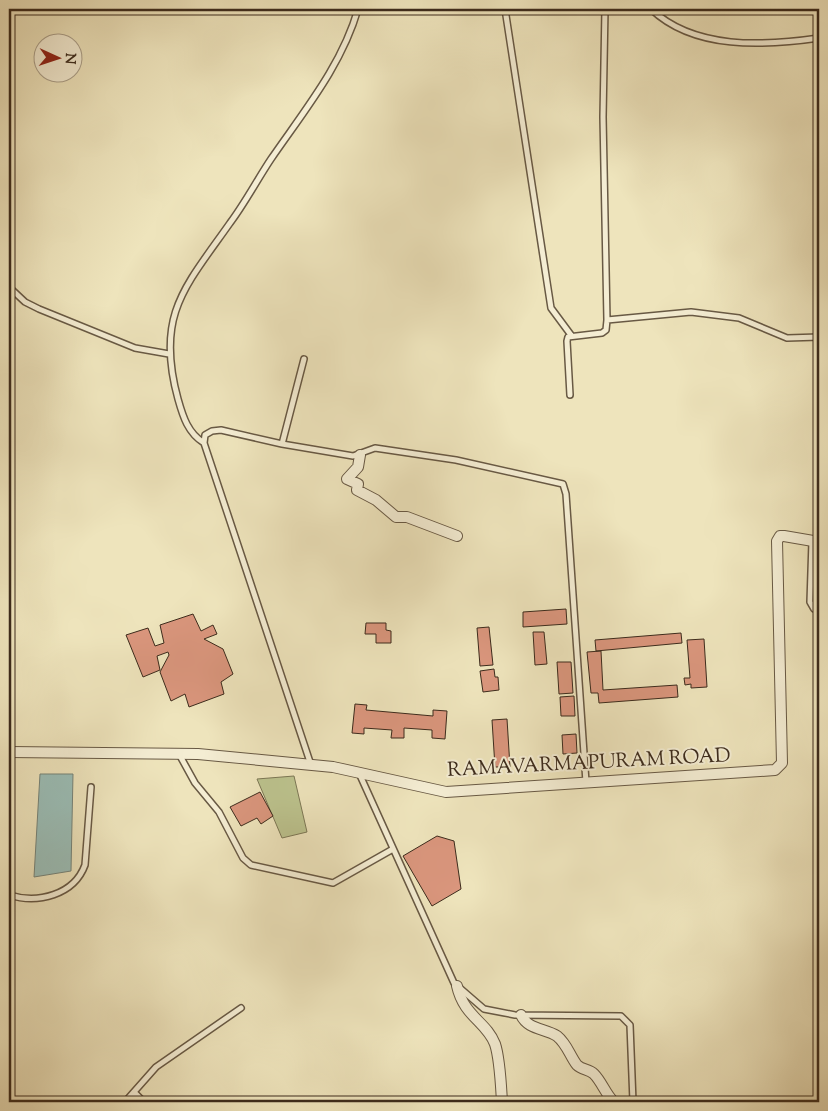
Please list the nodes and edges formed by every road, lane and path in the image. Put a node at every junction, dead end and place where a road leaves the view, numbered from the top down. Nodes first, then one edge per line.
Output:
1 (358, 9) edge
2 (505, 9) edge
3 (605, 9) edge
4 (651, 9) edge
5 (819, 38) edge
6 (9, 287) edge
7 (607, 320) junction
8 (571, 335) junction
9 (819, 337) edge
10 (169, 354) junction
11 (304, 359) dead end
12 (570, 396) dead end
13 (204, 444) junction
14 (282, 444) junction
15 (360, 455) junction
16 (457, 536) dead end
17 (816, 542) edge
18 (819, 610) edge
19 (9, 752) edge
20 (179, 753) junction
21 (311, 765) junction
22 (358, 772) junction
23 (586, 784) junction
24 (91, 787) dead end
25 (393, 849) junction
26 (9, 895) edge
27 (457, 986) junction
28 (242, 1008) dead end
29 (521, 1015) junction
30 (135, 1093) junction
31 (125, 1102) edge
32 (144, 1102) edge
33 (502, 1102) edge
34 (614, 1102) edge
35 (633, 1102) edge

1 - 10 lane
2 - 8 lane
3 - 7 lane
4 - 5 lane
6 - 10 lane
7 - 8 lane
7 - 9 lane
8 - 12 lane
10 - 13 lane
11 - 14 lane
13 - 14 lane
13 - 21 lane
14 - 15 lane
15 - 16 street
15 - 23 lane
17 - 18 lane
17 - 23 street, RAMAVARMAPURAM ROAD
19 - 20 street, RAMAVARMAPURAM ROAD
20 - 21 street, RAMAVARMAPURAM ROAD
20 - 25 lane
21 - 22 street, RAMAVARMAPURAM ROAD
22 - 23 street, RAMAVARMAPURAM ROAD
22 - 25 lane
24 - 26 lane
25 - 27 lane
27 - 29 lane
27 - 33 street
28 - 30 lane
29 - 34 street
29 - 35 lane
30 - 31 lane
30 - 32 lane

